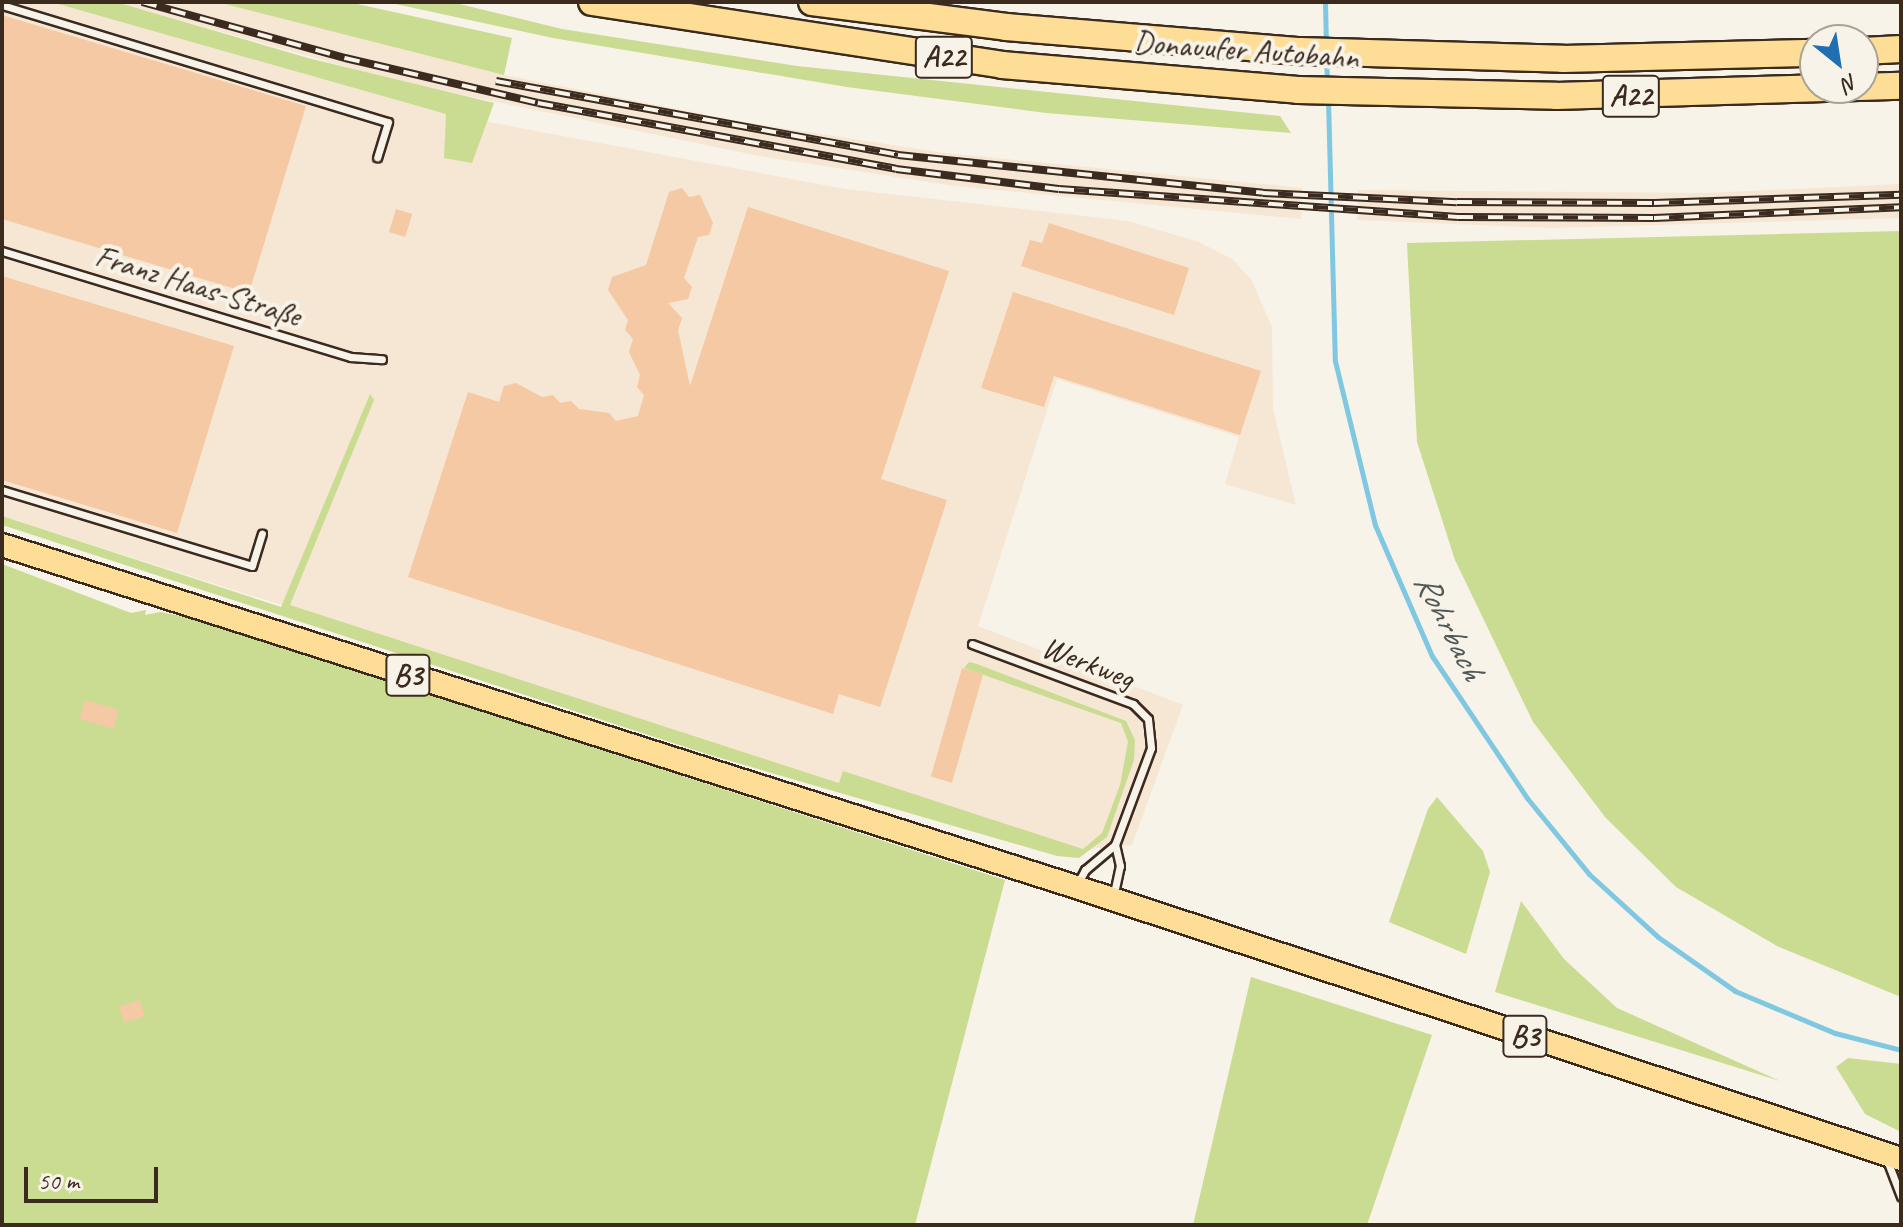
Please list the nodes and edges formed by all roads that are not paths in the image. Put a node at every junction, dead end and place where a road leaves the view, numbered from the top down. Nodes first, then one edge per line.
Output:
1 (592, 2) edge
2 (812, 2) edge
3 (2, 5) edge
4 (1901, 49) edge
5 (1879, 50) edge
6 (1799, 53) edge
7 (1901, 86) edge
8 (377, 157) dead end
9 (2, 251) edge
10 (382, 359) dead end
11 (2, 490) edge
12 (262, 533) dead end
13 (2, 545) edge
14 (972, 644) dead end
15 (1115, 845) junction
16 (1076, 887) junction
17 (1113, 899) junction
18 (1894, 1156) edge
19 (1901, 1196) edge

1 - 7 highway, Donauufer Autobahn / A22
2 - 6 highway, Donauufer Autobahn / A22
3 - 8 lane
4 - 5 highway
9 - 10 lane, Franz Haas-Straße
11 - 12 lane
13 - 16 main road, B3
14 - 15 lane, Werkweg
15 - 16 lane
15 - 17 lane
16 - 17 main road, B3
17 - 18 main road, B3
18 - 19 lane

